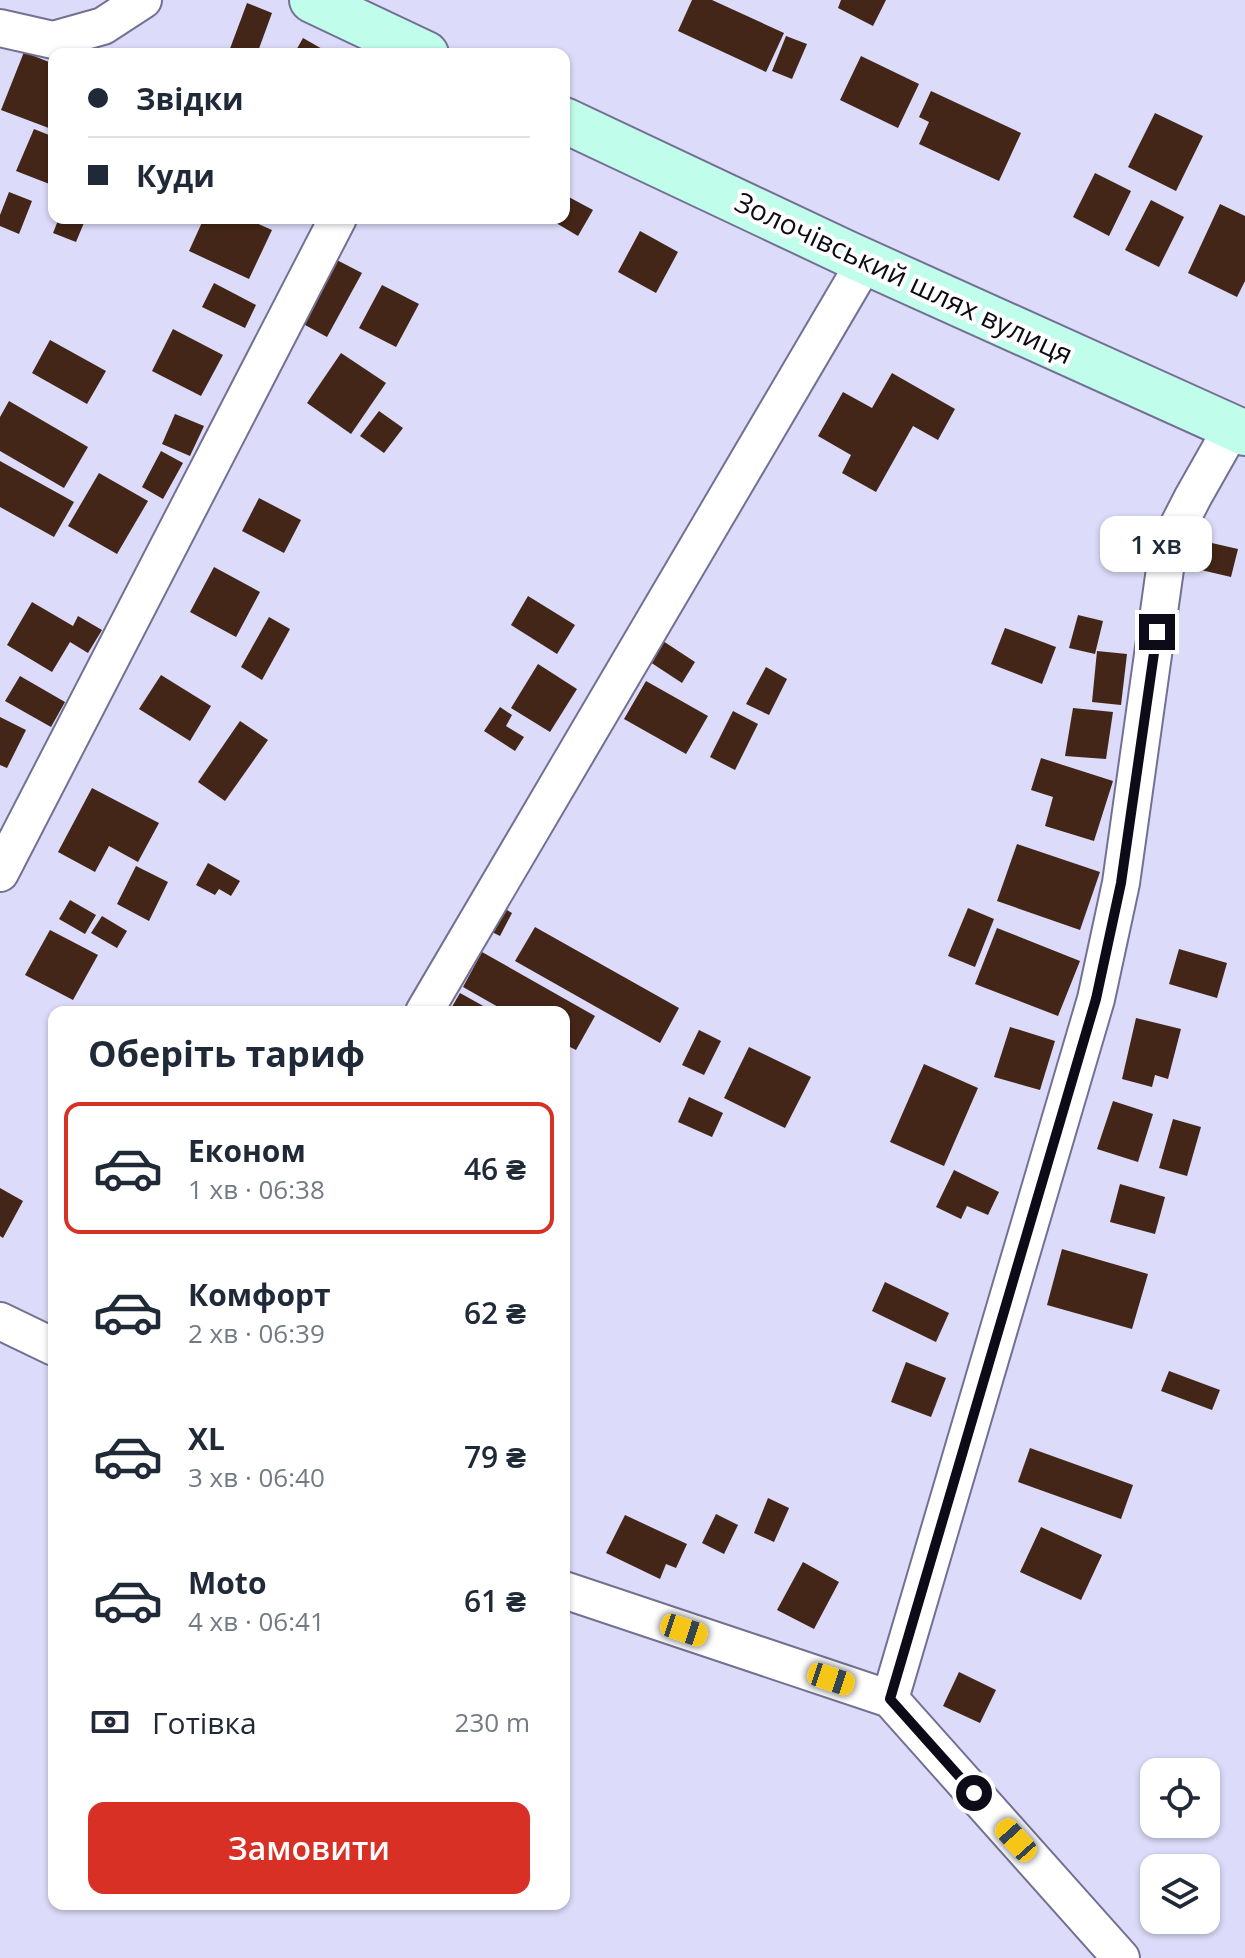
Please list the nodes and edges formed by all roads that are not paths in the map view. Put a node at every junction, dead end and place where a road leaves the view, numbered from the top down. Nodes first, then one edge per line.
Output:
1 (143, 0) edge
2 (312, 0) edge
3 (0, 28) edge
4 (412, 48) edge
5 (570, 123) edge
6 (335, 224) edge
7 (865, 262) junction
8 (1239, 431) edge
9 (0, 873) edge
10 (428, 1006) edge
11 (0, 1321) edge
12 (48, 1344) edge
13 (570, 1592) edge
14 (890, 1699) junction
15 (1121, 1958) edge

1 - 3 street
2 - 4 main road
5 - 7 main road, Золочівський шлях вулиця
6 - 9 street
7 - 8 main road, Золочівський шлях вулиця
7 - 10 street
8 - 14 street
11 - 12 street
13 - 14 street
14 - 15 street

